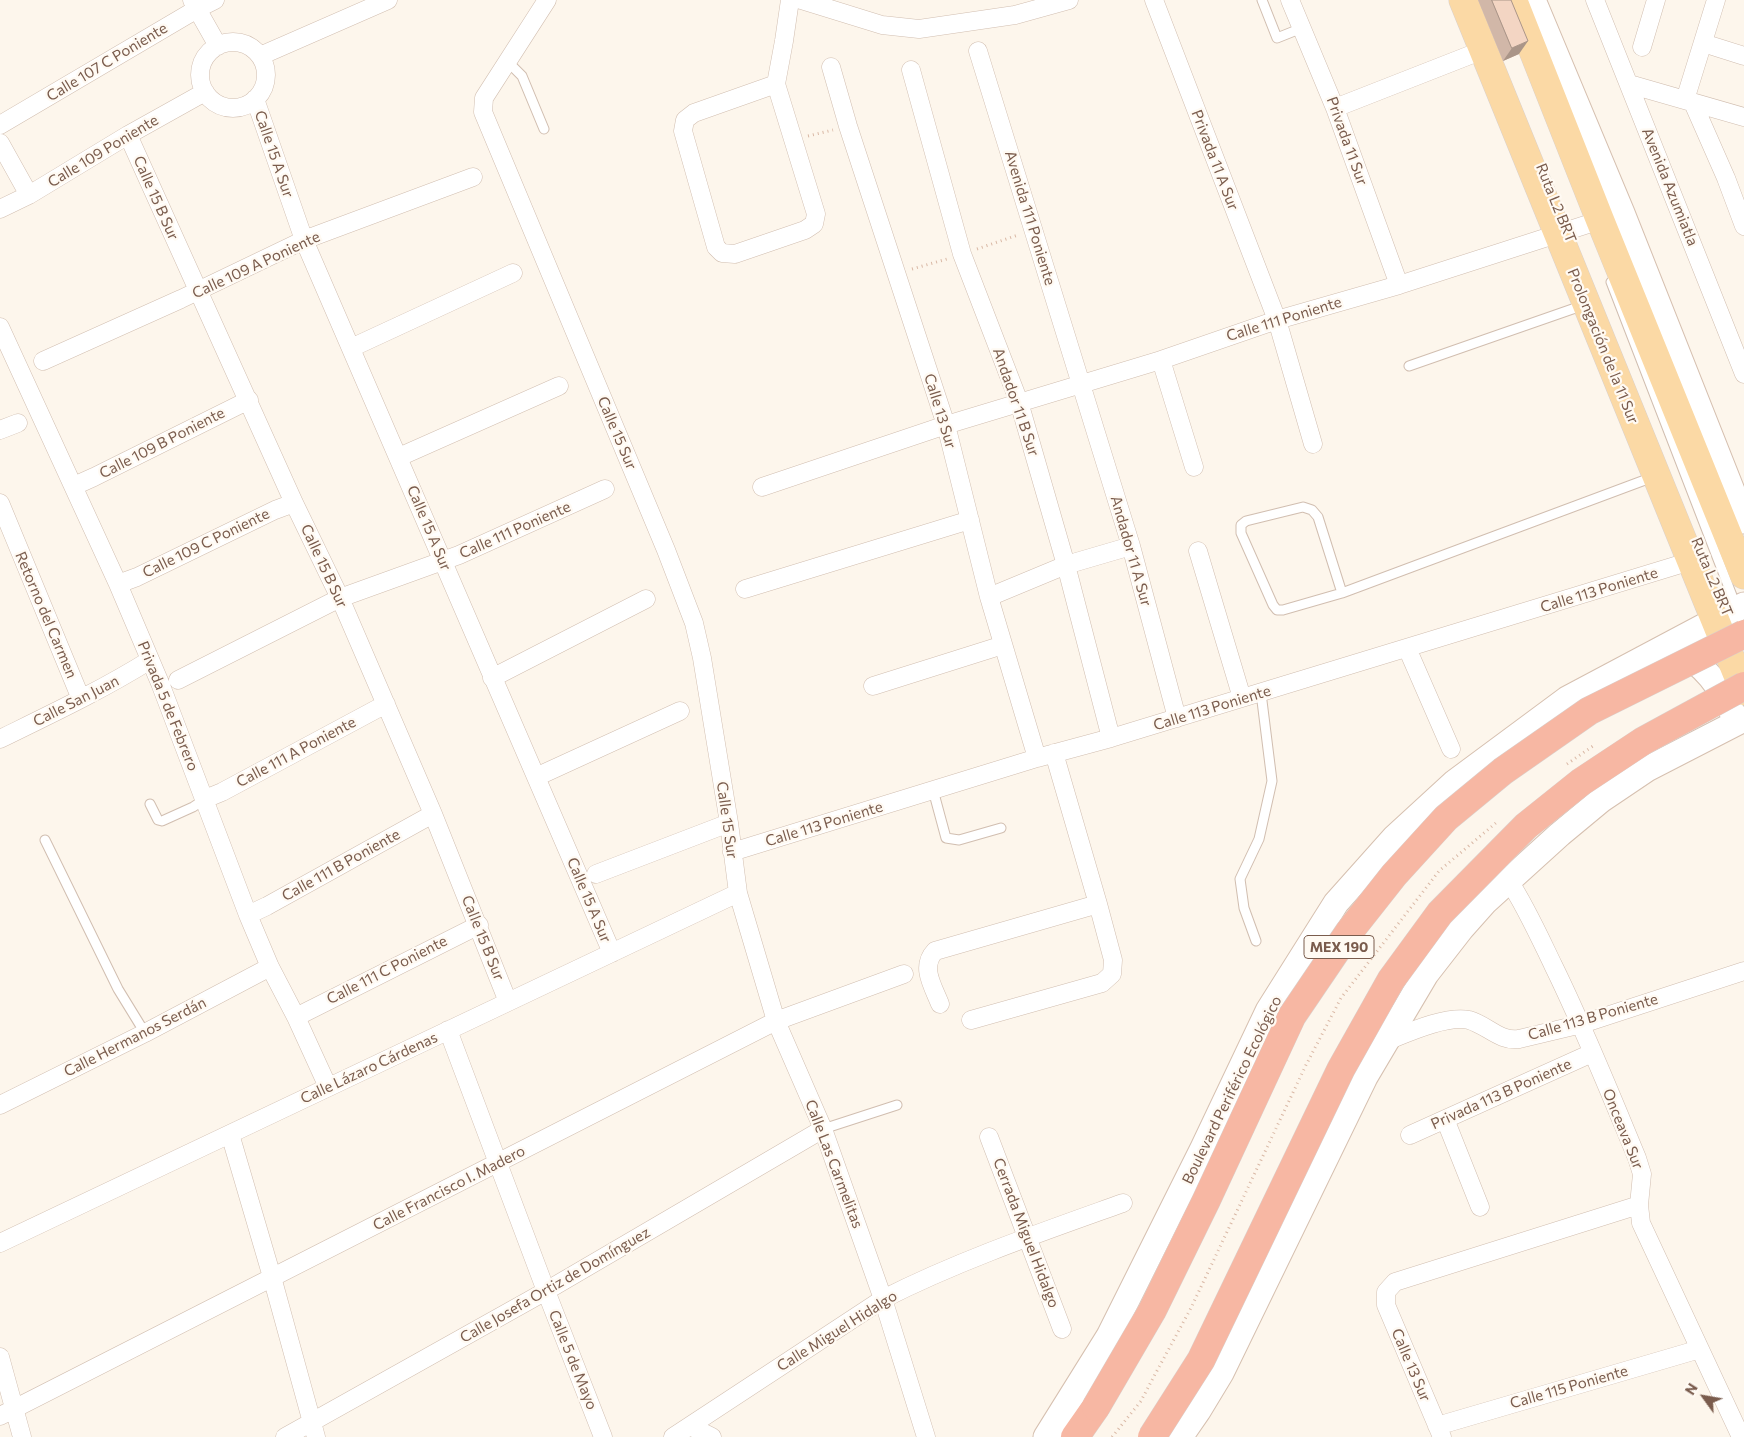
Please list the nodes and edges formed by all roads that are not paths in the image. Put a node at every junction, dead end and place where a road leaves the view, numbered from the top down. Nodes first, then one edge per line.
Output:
1 (216, 0) edge
2 (388, 0) edge
3 (547, 0) edge
4 (790, 0) edge
5 (802, 0) edge
6 (1069, 0) edge
7 (1154, 0) edge
8 (1262, 0) edge
9 (1290, 0) edge
10 (1463, 0) edge
11 (1472, 0) edge
12 (1513, 0) edge
13 (1532, 0) edge
14 (1595, 0) edge
15 (1656, 0) edge
16 (1716, 0) edge
17 (195, 4) edge
18 (1302, 28) junction
19 (1702, 43) junction
20 (218, 46) junction
21 (1642, 47) dead end
22 (1483, 50) junction
23 (978, 51) dead end
24 (260, 56) junction
25 (1744, 56) edge
26 (507, 61) junction
27 (831, 67) dead end
28 (911, 70) dead end
29 (776, 84) junction
30 (1629, 84) junction
31 (205, 92) junction
32 (255, 99) junction
33 (1689, 102) junction
34 (1335, 108) junction
35 (1744, 118) edge
36 (0, 125) edge
37 (544, 129) dead end
38 (128, 135) junction
39 (0, 143) edge
40 (473, 177) dead end
41 (1546, 178) dead end
42 (1726, 178) junction
43 (1744, 184) edge
44 (29, 195) junction
45 (0, 209) edge
46 (1597, 221) junction
47 (1744, 226) edge
48 (1565, 232) junction
49 (304, 240) junction
50 (1606, 270) dead end
51 (513, 273) dead end
52 (1399, 285) junction
53 (198, 292) junction
54 (1587, 304) junction
55 (1277, 320) junction
56 (0, 327) edge
57 (351, 348) junction
58 (1161, 360) junction
59 (43, 361) dead end
60 (1409, 366) dead end
61 (1744, 374) edge
62 (1081, 384) junction
63 (559, 386) dead end
64 (248, 400) junction
65 (1019, 402) junction
66 (18, 423) dead end
67 (946, 425) junction
68 (0, 430) edge
69 (1313, 444) dead end
70 (399, 457) junction
71 (1194, 467) dead end
72 (1656, 476) junction
73 (1737, 485) edge
74 (74, 486) junction
75 (762, 487) dead end
76 (605, 489) dead end
77 (0, 503) edge
78 (294, 503) junction
79 (970, 520) junction
80 (1744, 521) edge
81 (1131, 546) junction
82 (1198, 551) dead end
83 (444, 561) junction
84 (1691, 561) junction
85 (1066, 565) junction
86 (1744, 575) edge
87 (118, 584) junction
88 (745, 589) dead end
89 (1342, 593) junction
90 (990, 597) junction
91 (340, 598) junction
92 (646, 599) dead end
93 (1734, 620) edge
94 (1003, 645) junction
95 (1665, 647) junction
96 (1407, 648) junction
97 (150, 660) junction
98 (492, 678) junction
99 (178, 680) dead end
100 (873, 686) dead end
101 (1744, 686) edge
102 (1744, 691) edge
103 (1261, 693) junction
104 (1242, 698) junction
105 (82, 700) junction
106 (386, 704) junction
107 (680, 711) dead end
108 (1177, 718) junction
109 (1742, 726) edge
110 (1111, 738) junction
111 (0, 740) edge
112 (1451, 749) dead end
113 (1054, 753) junction
114 (1036, 758) junction
115 (536, 777) junction
116 (933, 790) junction
117 (205, 799) junction
118 (150, 804) dead end
119 (433, 814) junction
120 (729, 823) junction
121 (1000, 828) dead end
122 (45, 840) dead end
123 (732, 852) junction
124 (596, 874) dead end
125 (1509, 880) junction
126 (738, 893) junction
127 (1098, 904) junction
128 (248, 915) junction
129 (479, 925) junction
130 (1256, 941) dead end
131 (612, 952) junction
132 (270, 968) junction
133 (1744, 971) edge
134 (904, 974) dead end
135 (508, 1002) junction
136 (940, 1004) dead end
137 (296, 1018) junction
138 (971, 1020) dead end
139 (776, 1021) junction
140 (1582, 1024) junction
141 (448, 1030) junction
142 (145, 1033) junction
143 (1387, 1041) junction
144 (1592, 1053) junction
145 (328, 1087) junction
146 (0, 1105) edge
147 (897, 1105) dead end
148 (1445, 1119) junction
149 (823, 1129) junction
150 (230, 1134) junction
151 (1410, 1135) dead end
152 (989, 1137) dead end
153 (498, 1163) junction
154 (1123, 1203) dead end
155 (1639, 1205) junction
156 (1480, 1207) dead end
157 (1028, 1237) junction
158 (0, 1243) edge
159 (272, 1277) junction
160 (546, 1291) junction
161 (883, 1299) junction
162 (1062, 1329) dead end
163 (1700, 1349) junction
164 (0, 1357) edge
165 (7, 1412) edge
166 (690, 1426) junction
167 (314, 1430) edge
168 (1440, 1431) edge
169 (22, 1437) edge
170 (285, 1437) edge
171 (603, 1437) edge
172 (673, 1437) edge
173 (712, 1437) edge
174 (926, 1437) edge
175 (1046, 1437) edge
176 (1075, 1437) edge
177 (1152, 1437) edge
178 (1180, 1437) edge
179 (1741, 1437) edge

1 - 17 street, Calle 107 C Poniente
2 - 24 street
3 - 26 street, Calle 15 Sur
4 - 29 street
5 - 6 street
7 - 55 street, Privada 11 A Sur
8 - 18 lane
9 - 18 street, Privada 11 Sur
10 - 22 main road, Prolongación de la 11 Sur
11 - 41 lane, Ruta L2 BRT
12 - 46 main road
13 - 46 street
14 - 30 street, Avenida Azumiatla
15 - 21 street
16 - 19 street
17 - 20 street
17 - 36 street, Calle 107 C Poniente
18 - 34 street, Privada 11 Sur
19 - 25 street
19 - 33 street
20 - 24 street
20 - 31 street
22 - 34 street
22 - 48 main road, Prolongación de la 11 Sur
23 - 62 street, Avenida 111 Poniente
24 - 32 street
26 - 37 lane
26 - 120 street, Calle 15 Sur
27 - 67 street, Calle 13 Sur
28 - 65 street, Andador 11 B Sur
29 - 29 street
30 - 33 street
30 - 61 street, Avenida Azumiatla
31 - 32 street
31 - 38 street, Calle 109 Poniente
32 - 49 street, Calle 15 A Sur
33 - 35 street
33 - 42 street
34 - 52 street, Privada 11 Sur
38 - 44 street, Calle 109 Poniente
38 - 53 street, Calle 15 B Sur
39 - 44 street
40 - 49 street, Calle 109 A Poniente
42 - 43 street
42 - 47 street
44 - 45 street, Calle 109 Poniente
46 - 48 street, Calle 111 Poniente
46 - 73 street
46 - 86 main road
48 - 52 street, Calle 111 Poniente
48 - 54 main road, Prolongación de la 11 Sur
49 - 53 street, Calle 109 A Poniente
49 - 57 street, Calle 15 A Sur
50 - 93 lane, Ruta L2 BRT
51 - 57 street
52 - 55 street, Calle 111 Poniente
53 - 59 street, Calle 109 A Poniente
53 - 64 street, Calle 15 B Sur
54 - 60 lane
54 - 72 main road, Prolongación de la 11 Sur
55 - 58 street, Calle 111 Poniente
55 - 69 street, Privada 11 A Sur
56 - 74 street, Privada 5 de Febrero
57 - 70 street, Calle 15 A Sur
58 - 62 street, Calle 111 Poniente
58 - 71 street
62 - 65 street, Calle 111 Poniente
62 - 81 street, Andador 11 A Sur
63 - 70 street
64 - 74 street, Calle 109 B Poniente
64 - 78 street, Calle 15 B Sur
65 - 67 street, Calle 111 Poniente
65 - 85 street, Andador 11 B Sur
66 - 68 street
67 - 75 street, Calle 111 Poniente
67 - 79 street, Calle 13 Sur
70 - 83 street, Calle 15 A Sur
72 - 84 main road, Prolongación de la 11 Sur
72 - 89 lane
73 - 80 street
74 - 87 street, Privada 5 de Febrero
76 - 83 street, Calle 111 Poniente
77 - 105 street, Retorno del Carmen
78 - 87 street, Calle 109 C Poniente
78 - 91 street, Calle 15 B Sur
79 - 88 street
79 - 90 street, Calle 13 Sur
81 - 85 street
81 - 108 street, Andador 11 A Sur
82 - 104 street
83 - 91 street, Calle 111 Poniente
83 - 98 street, Calle 15 A Sur
84 - 93 main road, Prolongación de la 11 Sur
84 - 96 street, Calle 113 Poniente
85 - 90 street
85 - 110 street, Andador 11 B Sur
87 - 97 street, Privada 5 de Febrero
89 - 89 lane
90 - 94 street, Calle 13 Sur
91 - 99 street, Calle 111 Poniente
91 - 106 street, Calle 15 B Sur
92 - 98 street
93 - 95 street, Boulevard Periférico Ecológico
93 - 102 main road, Prolongación de la 11 Sur
93 - 176 highway, Boulevard Periférico Ecológico / MEX 190, bridge
94 - 100 street
94 - 114 street, Calle 13 Sur
95 - 109 street
95 - 175 street, Boulevard Periférico Ecológico
96 - 103 street, Calle 113 Poniente
96 - 112 street
97 - 105 street, Calle San Juan
97 - 117 street, Privada 5 de Febrero
98 - 115 street, Calle 15 A Sur
101 - 177 highway, bridge
103 - 104 street, Calle 113 Poniente
103 - 130 lane
104 - 108 street, Calle 113 Poniente
105 - 111 street, Calle San Juan
106 - 117 street, Calle 111 A Poniente
106 - 119 street, Calle 15 B Sur
107 - 115 street
108 - 110 street, Calle 113 Poniente
109 - 125 street
110 - 113 street, Calle 113 Poniente
113 - 114 street, Calle 113 Poniente
113 - 127 street
114 - 116 street, Calle 113 Poniente
115 - 131 street, Calle 15 A Sur
116 - 121 lane
116 - 123 street, Calle 113 Poniente
117 - 118 lane
117 - 128 street, Privada 5 de Febrero
119 - 128 street, Calle 111 B Poniente
119 - 129 street, Calle 15 B Sur
120 - 123 street, Calle 15 Sur
120 - 124 street
122 - 142 lane
123 - 126 street, Calle 15 Sur
125 - 140 street, Onceava Sur
125 - 143 street
126 - 131 street, Calle Lázaro Cárdenas
126 - 139 street, Calle Las Carmelitas
127 - 136 street
127 - 138 street
128 - 132 street, Privada 5 de Febrero
129 - 135 street, Calle 15 B Sur
129 - 137 street, Calle 111 C Poniente
131 - 135 street, Calle Lázaro Cárdenas
132 - 137 street, Privada 5 de Febrero
132 - 142 street, Calle Hermanos Serdán
133 - 140 street, Calle 113 B Poniente
134 - 139 street, Calle Francisco I. Madero
135 - 141 street, Calle Lázaro Cárdenas
137 - 145 street, Privada 5 de Febrero
139 - 149 street, Calle Las Carmelitas
139 - 153 street, Calle Francisco I. Madero
140 - 143 street, Calle 113 B Poniente
140 - 144 street, Onceava Sur
141 - 145 street, Calle Lázaro Cárdenas
141 - 153 street, Calle 5 de Mayo
142 - 146 street, Calle Hermanos Serdán
143 - 178 street
144 - 148 street, Privada 113 B Poniente
144 - 155 street, Onceava Sur
145 - 150 street, Calle Lázaro Cárdenas
147 - 149 lane
148 - 151 street, Privada 113 B Poniente
148 - 156 street
149 - 160 street, Calle Josefa Ortiz de Domínguez
149 - 161 street, Calle Las Carmelitas
150 - 158 street, Calle Lázaro Cárdenas
150 - 159 street
152 - 157 street, Cerrada Miguel Hidalgo
153 - 159 street, Calle Francisco I. Madero
153 - 160 street, Calle 5 de Mayo
154 - 157 street, Calle Miguel Hidalgo
155 - 163 street, Onceava Sur
155 - 168 street, Calle 13 Sur
157 - 161 street, Calle Miguel Hidalgo
157 - 162 street, Cerrada Miguel Hidalgo
159 - 165 street, Calle Francisco I. Madero
159 - 167 street
160 - 167 street, Calle Josefa Ortiz de Domínguez
160 - 171 street, Calle 5 de Mayo
161 - 166 street, Calle Miguel Hidalgo
161 - 174 street, Calle Las Carmelitas
163 - 168 street, Calle 115 Poniente
163 - 179 street, Onceava Sur
164 - 165 street
165 - 169 street
166 - 172 street, Calle Miguel Hidalgo
166 - 173 street
167 - 170 street, Calle Josefa Ortiz de Domínguez

